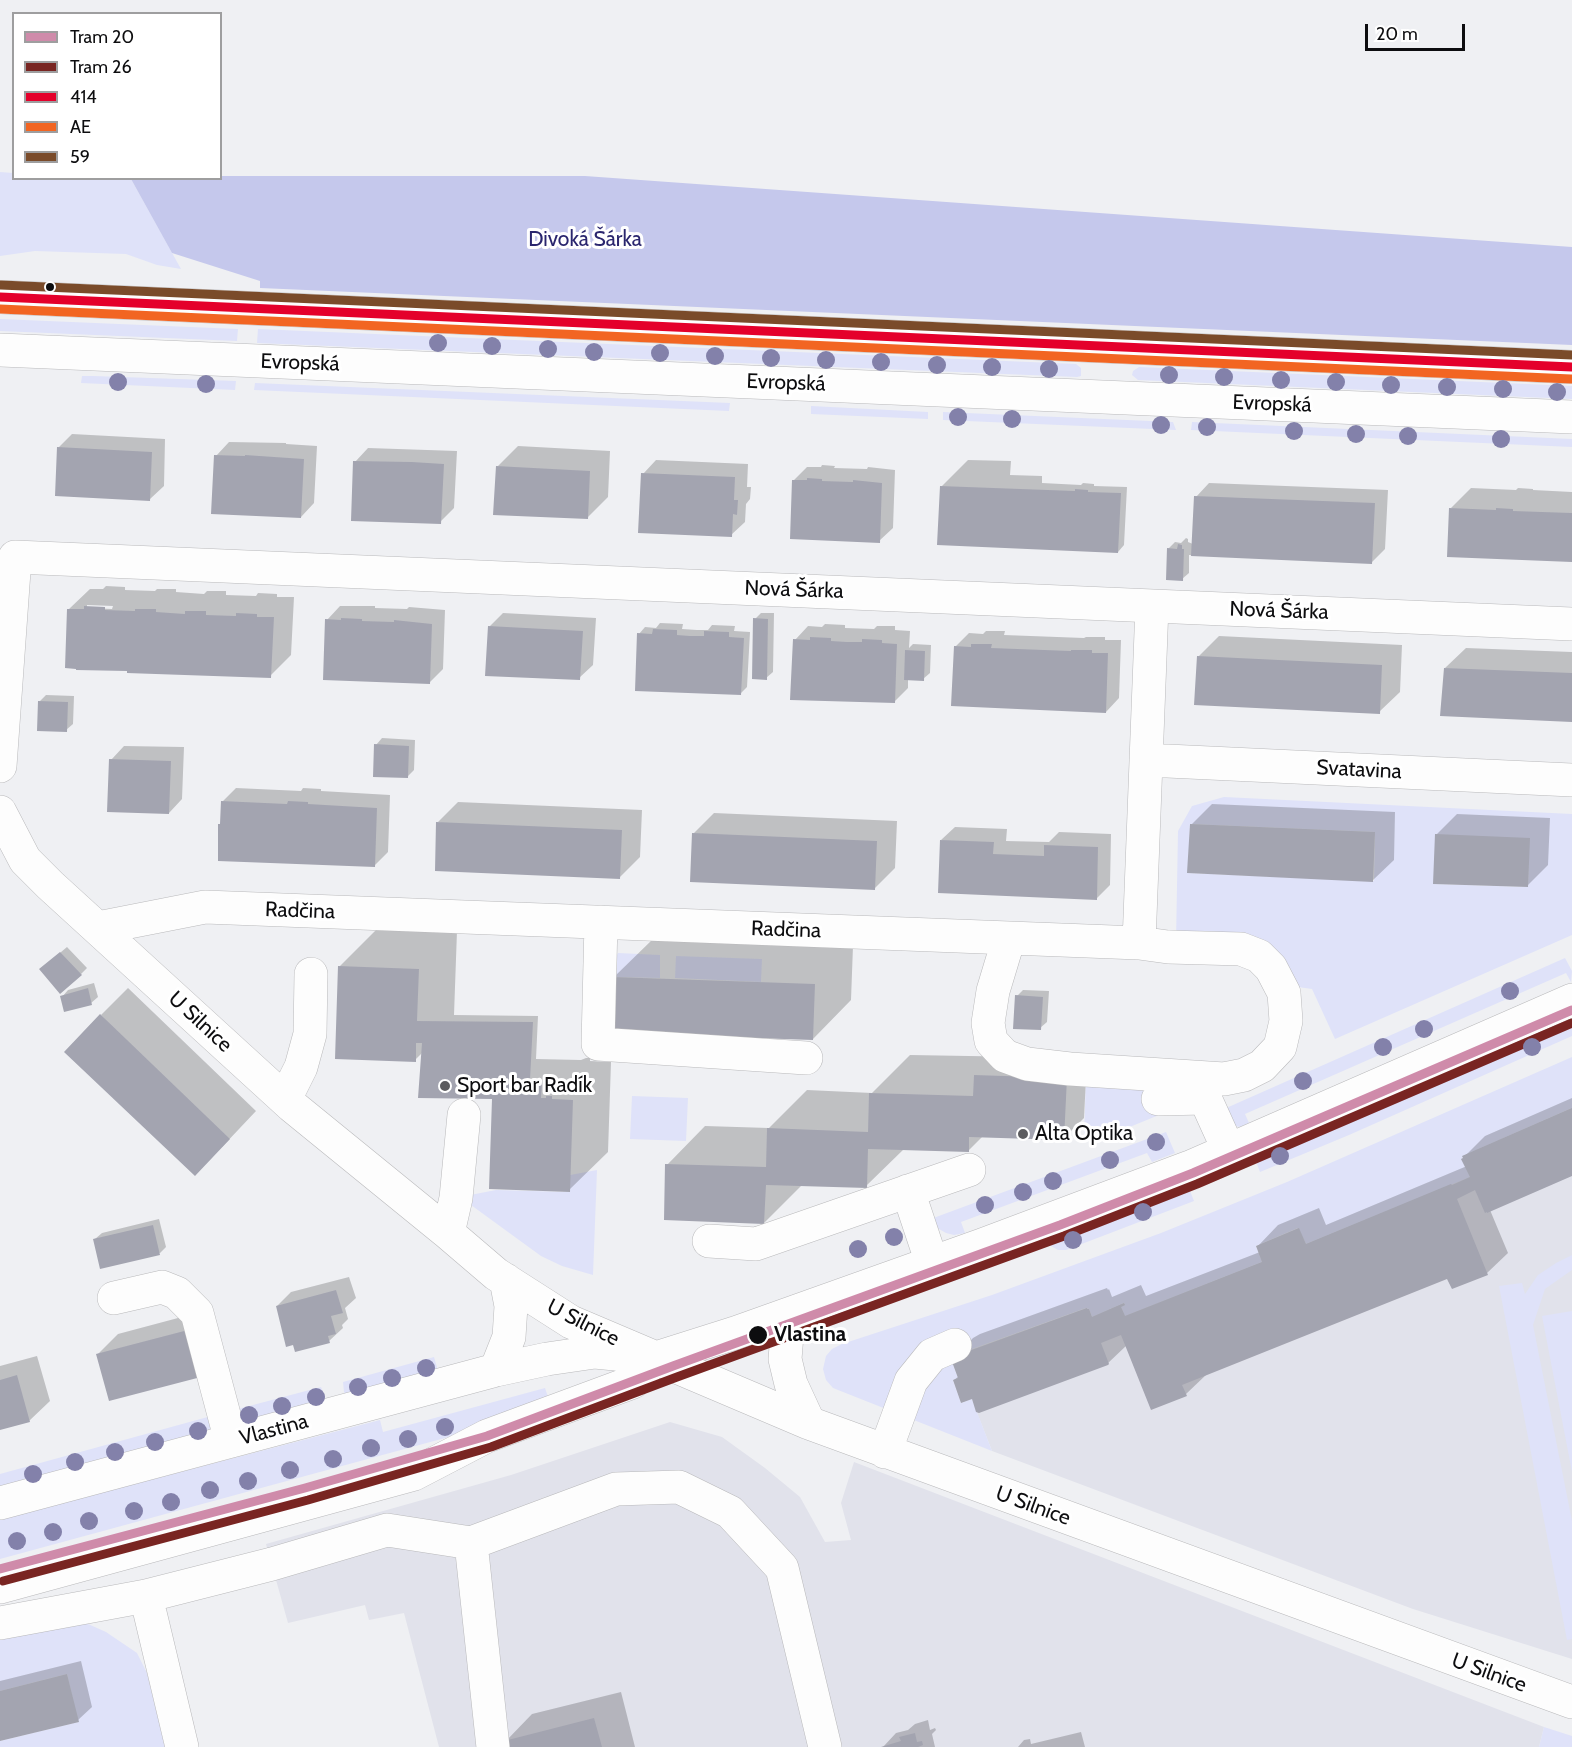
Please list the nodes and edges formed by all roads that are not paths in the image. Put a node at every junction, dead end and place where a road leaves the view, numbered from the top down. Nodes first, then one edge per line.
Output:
1 (0, 297) edge
2 (0, 350) edge
3 (1572, 367) edge
4 (1572, 417) edge
5 (1152, 606) junction
6 (1572, 624) edge
7 (1146, 760) junction
8 (0, 766) edge
9 (1572, 780) edge
10 (0, 812) edge
11 (601, 922) junction
12 (98, 928) junction
13 (1009, 938) junction
14 (1139, 943) junction
15 (311, 974) dead end
16 (1572, 1000) edge
17 (806, 1058) dead end
18 (1158, 1099) dead end
19 (285, 1100) junction
20 (464, 1115) dead end
21 (1229, 1151) junction
22 (969, 1170) dead end
23 (908, 1191) junction
24 (448, 1233) junction
25 (709, 1241) dead end
26 (932, 1263) junction
27 (506, 1280) junction
28 (114, 1298) dead end
29 (797, 1311) junction
30 (955, 1344) dead end
31 (656, 1358) junction
32 (496, 1370) junction
33 (809, 1423) junction
34 (231, 1441) junction
35 (885, 1452) junction
36 (0, 1503) edge
37 (471, 1543) junction
38 (0, 1587) edge
39 (146, 1596) junction
40 (0, 1623) edge
41 (1572, 1702) edge
42 (182, 1747) edge
43 (493, 1747) edge
44 (825, 1747) edge

1 - 3 street
2 - 4 street, Evropská
5 - 6 street, Nová Šárka
5 - 7 street
5 - 8 street, Nová Šárka
7 - 9 street, Svatavina
7 - 14 street
10 - 12 street, U Silnice
11 - 12 street, Radčina
11 - 13 street, Radčina
11 - 17 street
12 - 19 street, U Silnice
13 - 14 street, Radčina
13 - 14 street, Radčina
15 - 19 street
16 - 21 street, Vlastina
18 - 21 street
19 - 24 street, U Silnice
20 - 24 street
21 - 26 street, Vlastina
22 - 23 street
23 - 25 street
23 - 26 street
24 - 27 street, U Silnice
26 - 29 street, Vlastina
27 - 31 street, U Silnice
27 - 32 street
28 - 34 street
29 - 31 street, Vlastina
29 - 33 street
30 - 35 street
31 - 32 street, Vlastina
31 - 33 street, U Silnice
31 - 38 street, Vlastina
32 - 34 street, Vlastina
33 - 35 street, U Silnice
34 - 36 street, Vlastina
35 - 41 street, U Silnice
37 - 39 street
37 - 43 street
37 - 44 street
39 - 40 street
39 - 42 street

